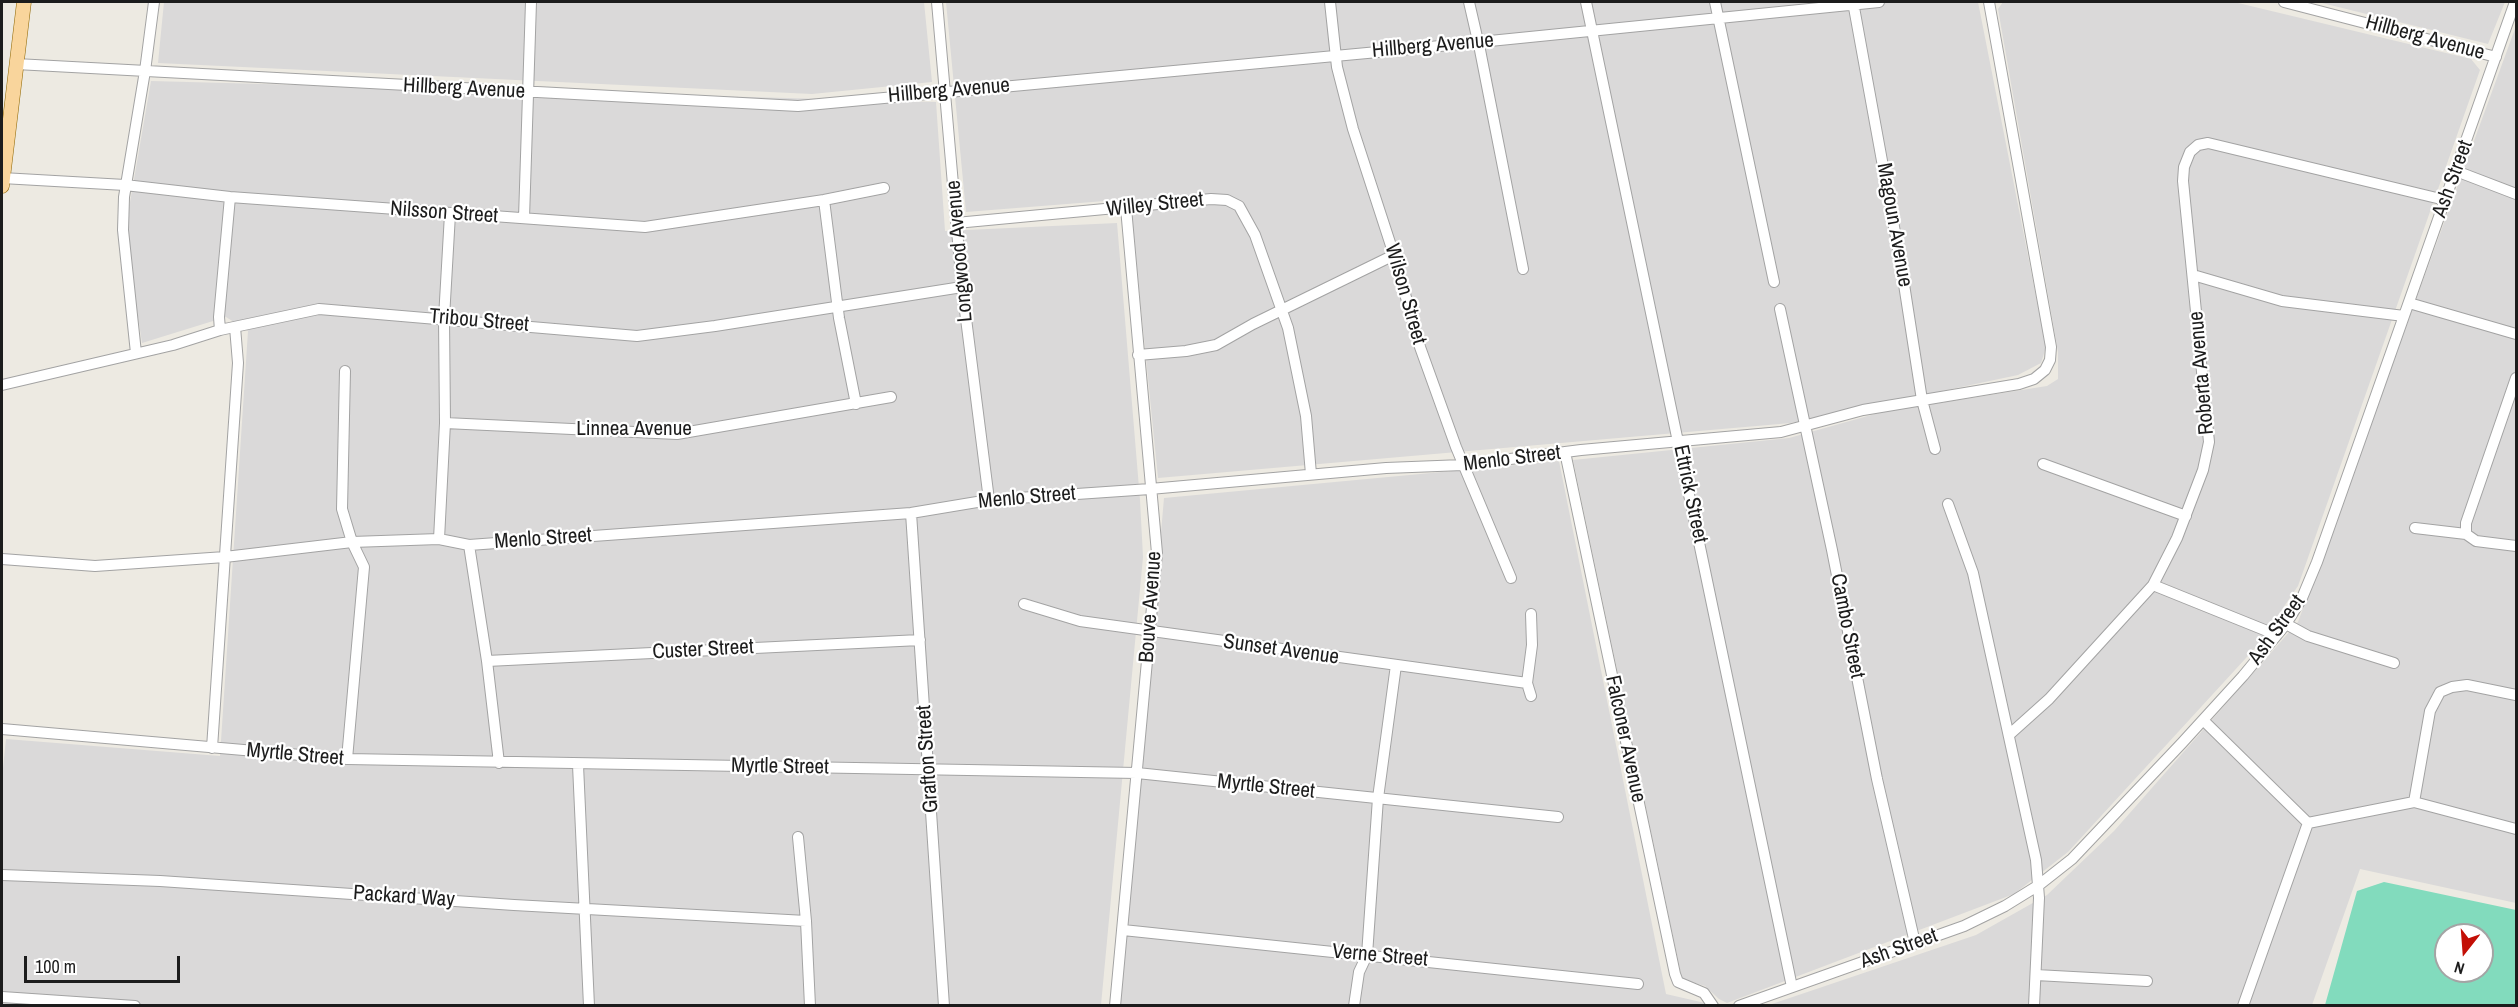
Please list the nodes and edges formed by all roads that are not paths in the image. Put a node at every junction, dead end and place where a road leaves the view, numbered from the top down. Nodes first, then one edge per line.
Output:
1 (24, 2) edge
2 (154, 2) edge
3 (531, 2) edge
4 (937, 2) edge
5 (1330, 2) edge
6 (1469, 2) edge
7 (1586, 2) edge
8 (1715, 2) edge
9 (1879, 2) edge
10 (1989, 2) edge
11 (2284, 2) edge
12 (2516, 2) edge
13 (1853, 3) edge
14 (1718, 18) junction
15 (1592, 30) junction
16 (1478, 42) junction
17 (1335, 55) junction
18 (2496, 57) junction
19 (16, 64) junction
20 (145, 71) junction
21 (946, 92) junction
22 (530, 93) junction
23 (2456, 171) junction
24 (2, 181) edge
25 (125, 185) junction
26 (884, 188) dead end
27 (2517, 194) edge
28 (230, 196) junction
29 (824, 200) junction
30 (2445, 200) junction
31 (1126, 208) junction
32 (450, 214) junction
33 (524, 218) junction
34 (956, 223) junction
35 (1394, 255) junction
36 (1523, 269) dead end
37 (2193, 275) junction
38 (1774, 282) dead end
39 (962, 287) junction
40 (2409, 303) junction
41 (838, 306) junction
42 (1780, 309) dead end
43 (1282, 310) junction
44 (2404, 316) junction
45 (444, 318) junction
46 (235, 327) junction
47 (220, 330) junction
48 (2517, 334) edge
49 (136, 353) junction
50 (1138, 355) junction
51 (345, 371) dead end
52 (2517, 378) edge
53 (2, 386) edge
54 (891, 397) dead end
55 (1923, 400) junction
56 (856, 404) junction
57 (445, 423) junction
58 (1804, 427) junction
59 (1679, 442) junction
60 (1935, 448) dead end
61 (1565, 452) junction
62 (2043, 464) dead end
63 (1463, 465) junction
64 (1311, 474) junction
65 (1150, 489) junction
66 (989, 500) junction
67 (1948, 504) dead end
68 (911, 513) junction
69 (2186, 516) junction
70 (2415, 528) dead end
71 (2466, 534) junction
72 (439, 539) junction
73 (352, 542) junction
74 (469, 545) junction
75 (2517, 546) edge
76 (225, 557) junction
77 (2, 559) edge
78 (1511, 578) dead end
79 (2153, 585) junction
80 (1024, 604) dead end
81 (1530, 615) dead end
82 (2286, 624) junction
83 (1150, 631) junction
84 (2277, 634) junction
85 (920, 640) junction
86 (487, 661) junction
87 (2394, 663) dead end
88 (1396, 665) junction
89 (1527, 682) junction
90 (2517, 695) edge
91 (1531, 696) dead end
92 (2203, 720) junction
93 (2, 729) edge
94 (2010, 734) junction
95 (212, 748) junction
96 (347, 759) junction
97 (499, 763) junction
98 (578, 765) junction
99 (929, 768) junction
100 (1137, 774) junction
101 (1378, 798) junction
102 (2414, 802) junction
103 (1558, 817) dead end
104 (2308, 823) junction
105 (2517, 829) edge
106 (798, 837) dead end
107 (2, 875) edge
108 (2039, 885) junction
109 (584, 907) junction
110 (806, 921) junction
111 (1123, 930) junction
112 (1915, 943) junction
113 (1367, 955) junction
114 (2036, 975) junction
115 (2147, 981) dead end
116 (1638, 984) dead end
117 (1792, 987) junction
118 (2, 997) edge
119 (135, 1005) edge
120 (589, 1005) edge
121 (810, 1005) edge
122 (944, 1005) edge
123 (1115, 1005) edge
124 (1354, 1005) edge
125 (1713, 1005) edge
126 (1738, 1005) edge
127 (2034, 1005) edge
128 (2243, 1005) edge

1 - 19 main road
2 - 20 street
3 - 22 street
4 - 21 street, Longwood Avenue
5 - 17 street, Wilson Street
6 - 16 street
7 - 15 street, Ettrick Street
8 - 14 street
9 - 13 street, Hillberg Avenue
10 - 55 street, Menlo Street
11 - 18 street, Hillberg Avenue
12 - 18 street, Ash Street
13 - 14 street, Hillberg Avenue
13 - 55 street, Magoun Avenue
14 - 15 street, Hillberg Avenue
14 - 38 street
15 - 16 street, Hillberg Avenue
15 - 59 street, Ettrick Street
16 - 17 street, Hillberg Avenue
16 - 36 street
17 - 21 street, Hillberg Avenue
17 - 35 street, Wilson Street
18 - 23 street, Ash Street
19 - 20 street, Hillberg Avenue
19 - 24 main road
20 - 22 street, Hillberg Avenue
20 - 25 street
21 - 22 street, Hillberg Avenue
21 - 34 street, Longwood Avenue
22 - 33 street
23 - 27 street
23 - 30 street, Ash Street
24 - 25 street, Nilsson Street
25 - 28 street, Nilsson Street
25 - 49 street
26 - 29 street, Nilsson Street
28 - 32 street, Nilsson Street
28 - 47 street
29 - 33 street, Nilsson Street
29 - 41 street
30 - 37 street, Roberta Avenue
30 - 40 street, Ash Street
31 - 34 street, Willey Street
31 - 43 street, Willey Street
31 - 50 street, Bouve Avenue
32 - 33 street, Nilsson Street
32 - 45 street
34 - 39 street, Longwood Avenue
35 - 43 street
35 - 63 street, Wilson Street
37 - 44 street
37 - 69 street, Roberta Avenue
39 - 41 street, Tribou Street
39 - 66 street, Longwood Avenue
40 - 44 street, Ash Street
40 - 48 street
41 - 45 street, Tribou Street
41 - 56 street
42 - 58 street, Cambo Street
43 - 50 street
43 - 64 street
44 - 82 street, Ash Street
45 - 46 street, Tribou Street
45 - 57 street
46 - 47 street, Tribou Street
46 - 76 street
47 - 49 street, Tribou Street
49 - 53 street, Tribou Street
50 - 65 street, Bouve Avenue
51 - 73 street
52 - 71 street
54 - 56 street, Linnea Avenue
55 - 58 street, Menlo Street
55 - 60 street, Magoun Avenue
56 - 57 street, Linnea Avenue
57 - 72 street
58 - 59 street, Menlo Street
58 - 112 street, Cambo Street
59 - 61 street, Menlo Street
59 - 117 street, Ettrick Street
61 - 63 street, Menlo Street
61 - 125 street, Falconer Avenue
62 - 69 street
63 - 64 street, Menlo Street
63 - 78 street, Wilson Street
64 - 65 street, Menlo Street
65 - 66 street, Menlo Street
65 - 83 street, Bouve Avenue
66 - 68 street, Menlo Street
67 - 94 street
68 - 74 street, Menlo Street
68 - 85 street, Grafton Street
69 - 79 street, Roberta Avenue
70 - 71 street
71 - 75 street
72 - 73 street, Menlo Street
72 - 74 street, Menlo Street
73 - 76 street, Menlo Street
73 - 96 street
74 - 86 street
76 - 77 street, Menlo Street
76 - 95 street
79 - 84 street
79 - 94 street, Roberta Avenue
80 - 83 street, Sunset Avenue
81 - 89 street
82 - 84 street, Ash Street
82 - 87 street
83 - 88 street, Sunset Avenue
83 - 100 street, Bouve Avenue
84 - 92 street, Ash Street
85 - 86 street, Custer Street
85 - 99 street, Grafton Street
86 - 97 street
88 - 89 street, Sunset Avenue
88 - 101 street
89 - 91 street
90 - 102 street
92 - 104 street
92 - 108 street, Ash Street
93 - 95 street, Myrtle Street
94 - 108 street
95 - 96 street, Myrtle Street
96 - 97 street, Myrtle Street
97 - 98 street, Myrtle Street
98 - 99 street, Myrtle Street
98 - 109 street
99 - 100 street, Myrtle Street
99 - 122 street, Grafton Street
100 - 101 street, Myrtle Street
100 - 111 street, Bouve Avenue
101 - 103 street, Myrtle Street
101 - 113 street
102 - 104 street
102 - 105 street
104 - 128 street
106 - 110 street
107 - 109 street, Packard Way
108 - 112 street, Ash Street
108 - 114 street
109 - 110 street, Packard Way
109 - 120 street
110 - 121 street
111 - 113 street, Verne Street
111 - 123 street, Bouve Avenue
112 - 117 street, Ash Street
113 - 116 street, Verne Street
113 - 124 street
114 - 115 street
114 - 127 street
117 - 126 street, Ash Street
118 - 119 street

